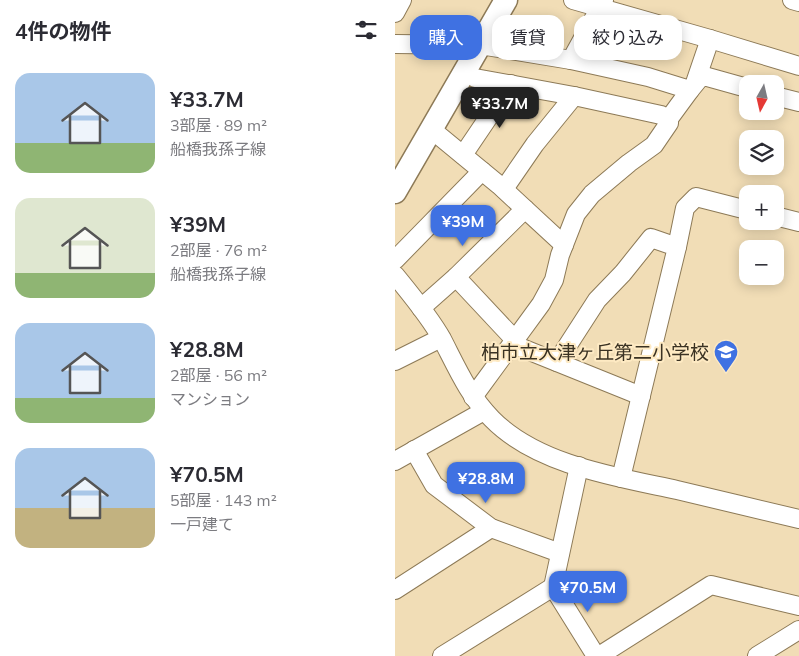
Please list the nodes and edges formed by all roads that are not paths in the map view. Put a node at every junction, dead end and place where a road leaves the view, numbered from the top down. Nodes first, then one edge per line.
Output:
1 (402, 0) edge
2 (506, 0) edge
3 (573, 0) edge
4 (792, 0) edge
5 (799, 2) edge
6 (602, 4) edge
7 (395, 13) edge
8 (710, 39) junction
9 (482, 42) edge
10 (395, 44) edge
11 (410, 44) edge
12 (482, 45) edge
13 (471, 60) edge
14 (571, 60) junction
15 (799, 66) edge
16 (465, 71) junction
17 (511, 84) junction
18 (739, 86) edge
19 (692, 87) junction
20 (574, 96) junction
21 (784, 98) edge
22 (799, 102) edge
23 (668, 120) junction
24 (431, 129) junction
25 (463, 155) junction
26 (482, 171) junction
27 (504, 189) junction
28 (395, 192) edge
29 (739, 208) edge
30 (525, 209) junction
31 (784, 218) edge
32 (799, 222) edge
33 (564, 244) junction
34 (677, 247) junction
35 (395, 260) edge
36 (395, 275) edge
37 (456, 277) junction
38 (421, 308) junction
39 (441, 338) junction
40 (513, 342) junction
41 (395, 361) edge
42 (557, 362) junction
43 (641, 396) junction
44 (473, 397) junction
45 (484, 411) junction
46 (414, 450) junction
47 (395, 461) edge
48 (579, 466) junction
49 (621, 478) junction
50 (799, 519) edge
51 (491, 528) junction
52 (560, 553) junction
53 (553, 587) junction
54 (395, 590) edge
55 (799, 606) edge
56 (799, 630) edge
57 (442, 656) edge
58 (597, 656) edge
59 (757, 656) edge

1 - 7 street
2 - 9 main road
3 - 6 street
4 - 5 street
6 - 8 street
6 - 14 street
8 - 15 street
8 - 19 street
10 - 11 street
12 - 14 street
13 - 16 main road
14 - 19 street
16 - 17 street
16 - 24 main road
17 - 20 street
17 - 25 street
18 - 19 street
19 - 23 street
20 - 23 street
20 - 27 street
21 - 22 street
23 - 33 street
24 - 25 street
24 - 28 main road
25 - 26 street
26 - 27 street
26 - 35 street
27 - 30 street
29 - 34 street
30 - 33 street
30 - 37 street
31 - 32 street
33 - 40 street
34 - 42 street
34 - 43 street
36 - 38 street
37 - 38 street
37 - 40 street
38 - 39 street
39 - 41 street
39 - 44 street
40 - 42 street
40 - 44 street
42 - 43 street
43 - 49 street
44 - 45 street
45 - 46 street
45 - 48 street
46 - 47 street
46 - 51 street
48 - 49 street
48 - 52 street
49 - 50 street
51 - 52 street
51 - 54 street
52 - 53 street
53 - 57 street
53 - 58 street
55 - 58 street
56 - 59 street

